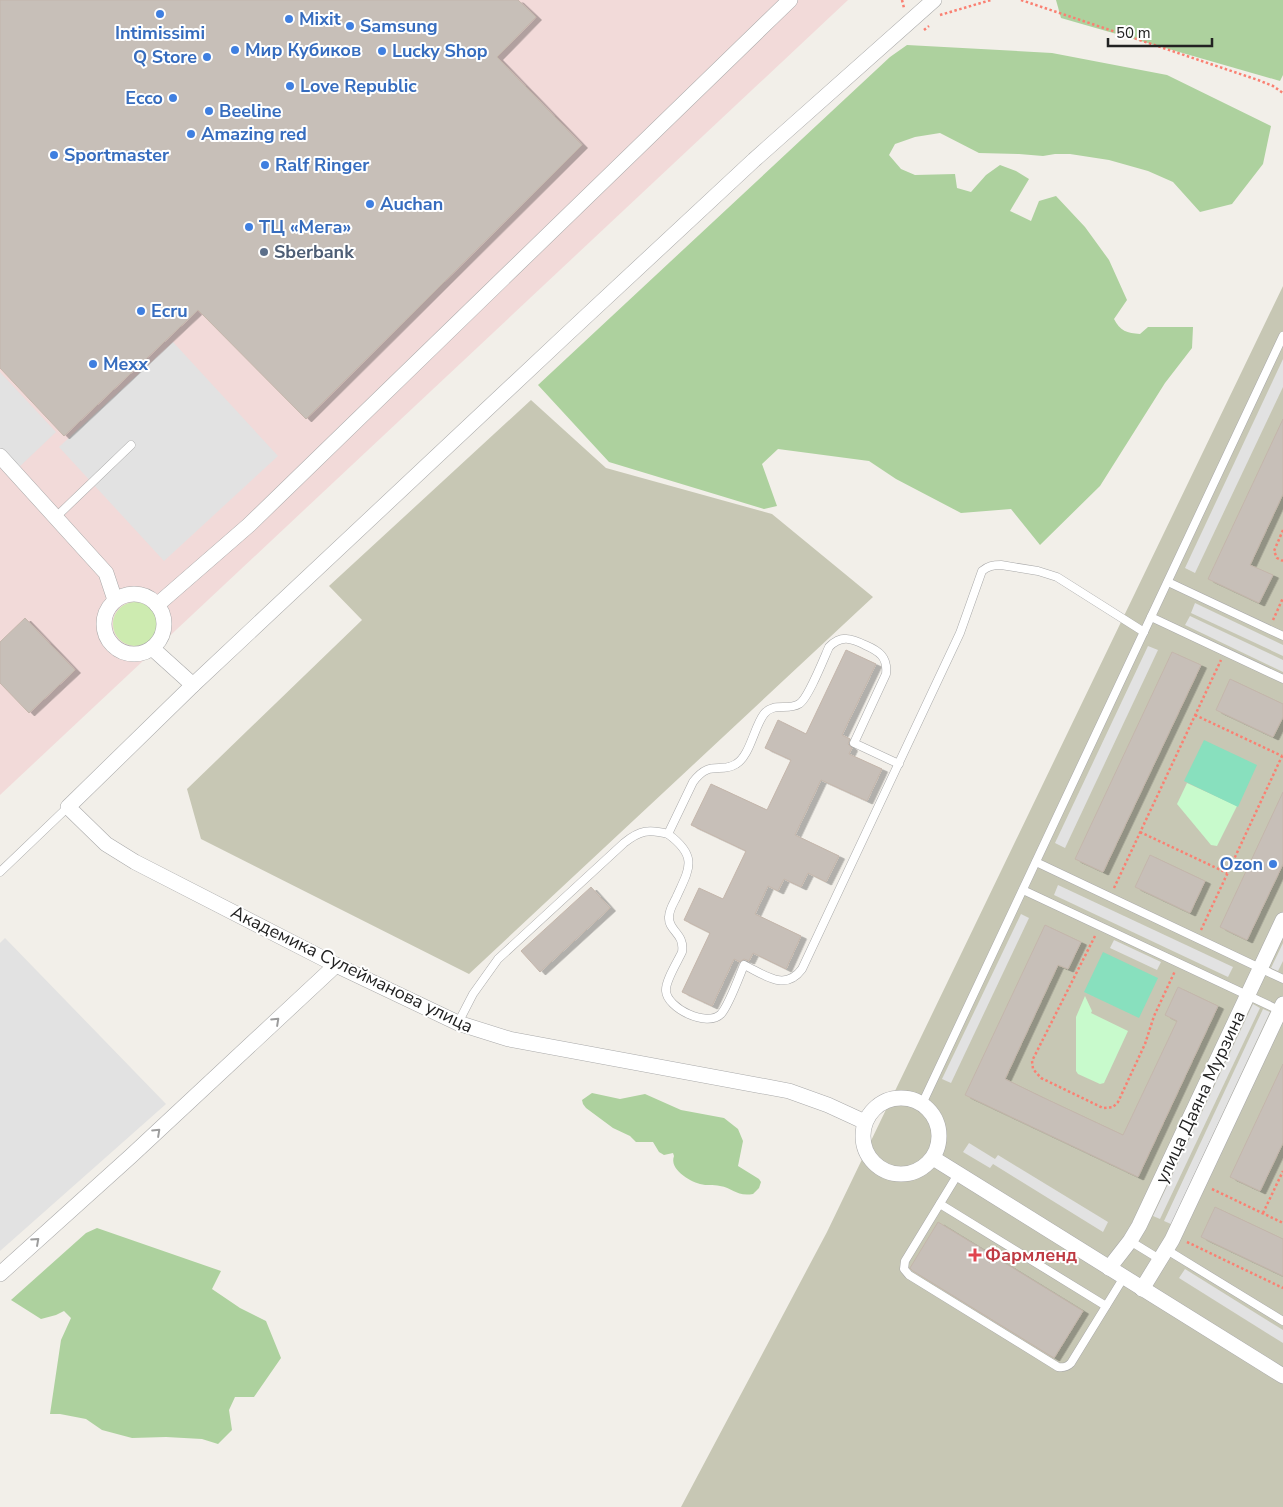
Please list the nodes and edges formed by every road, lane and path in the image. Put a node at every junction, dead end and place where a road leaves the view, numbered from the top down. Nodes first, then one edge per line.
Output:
1 (790, 0) edge
2 (934, 0) edge
3 (992, 0) edge
4 (1021, 0) edge
5 (936, 19) dead end
6 (931, 24) dead end
7 (924, 30) dead end
8 (1283, 94) edge
9 (1283, 337) edge
10 (131, 445) dead end
11 (0, 456) edge
12 (56, 517) junction
13 (1283, 530) edge
14 (1283, 561) edge
15 (1168, 582) junction
16 (1283, 598) edge
17 (115, 600) junction
18 (157, 605) junction
19 (1151, 617) junction
20 (1268, 630) junction
21 (1144, 632) junction
22 (1283, 636) edge
23 (152, 648) junction
24 (1216, 672) dead end
25 (1283, 680) edge
26 (193, 685) junction
27 (1195, 715) junction
28 (1282, 755) edge
29 (899, 764) junction
30 (68, 807) junction
31 (1140, 832) junction
32 (668, 834) junction
33 (1036, 862) junction
34 (0, 872) edge
35 (1227, 873) junction
36 (1118, 879) dead end
37 (1023, 890) junction
38 (1205, 920) dead end
39 (1283, 920) edge
40 (1090, 946) dead end
41 (336, 965) junction
42 (1261, 968) junction
43 (1283, 979) edge
44 (1169, 983) dead end
45 (1248, 995) junction
46 (1282, 1009) edge
47 (458, 1023) junction
48 (922, 1104) junction
49 (865, 1122) junction
50 (933, 1158) junction
51 (1283, 1171) edge
52 (958, 1174) junction
53 (1222, 1194) dead end
54 (940, 1204) junction
55 (1263, 1213) junction
56 (1283, 1222) edge
57 (1130, 1241) junction
58 (1167, 1249) junction
59 (1109, 1268) junction
60 (0, 1274) edge
61 (1124, 1277) junction
62 (1283, 1288) edge
63 (1142, 1289) junction
64 (1106, 1306) junction
65 (1283, 1321) edge
66 (1283, 1376) edge

1 - 18 street
2 - 26 street
3 - 5 path
4 - 8 path
6 - 7 path
9 - 15 lane
10 - 12 lane
11 - 12 street
12 - 17 street
13 - 14 path
15 - 19 lane
15 - 20 lane
16 - 20 path
17 - 18 street
17 - 23 street
18 - 23 street
19 - 21 lane
19 - 25 lane
20 - 22 lane
21 - 29 lane
21 - 33 lane
23 - 26 street
24 - 27 path
26 - 30 street
27 - 28 path
27 - 31 path
28 - 35 path
29 - 32 lane
29 - 32 lane
30 - 34 lane
30 - 41 street, Академика Сулейманова улица
31 - 35 path
31 - 36 path
32 - 47 lane
33 - 37 lane
33 - 42 lane
35 - 38 path
37 - 45 lane
37 - 48 lane
39 - 42 street, улица Даяна Мурзина
40 - 44 path
41 - 47 street, Академика Сулейманова улица
60 -> 41 street
42 - 43 lane
42 - 45 street, улица Даяна Мурзина
45 - 46 lane
45 - 57 street, улица Даяна Мурзина
46 - 58 street, улица Даяна Мурзина
47 - 49 street, Академика Сулейманова улица
48 - 49 street
48 - 50 street
49 - 50 street
50 - 52 street
51 - 55 path
52 - 54 lane
52 - 59 street
53 - 55 path
54 - 64 lane
54 - 64 lane
55 - 56 path
57 - 58 lane
57 - 59 street, улица Даяна Мурзина
58 - 62 path
58 - 63 street, улица Даяна Мурзина
58 - 65 lane
59 - 61 street
61 - 63 street
61 - 64 lane
63 - 66 street

